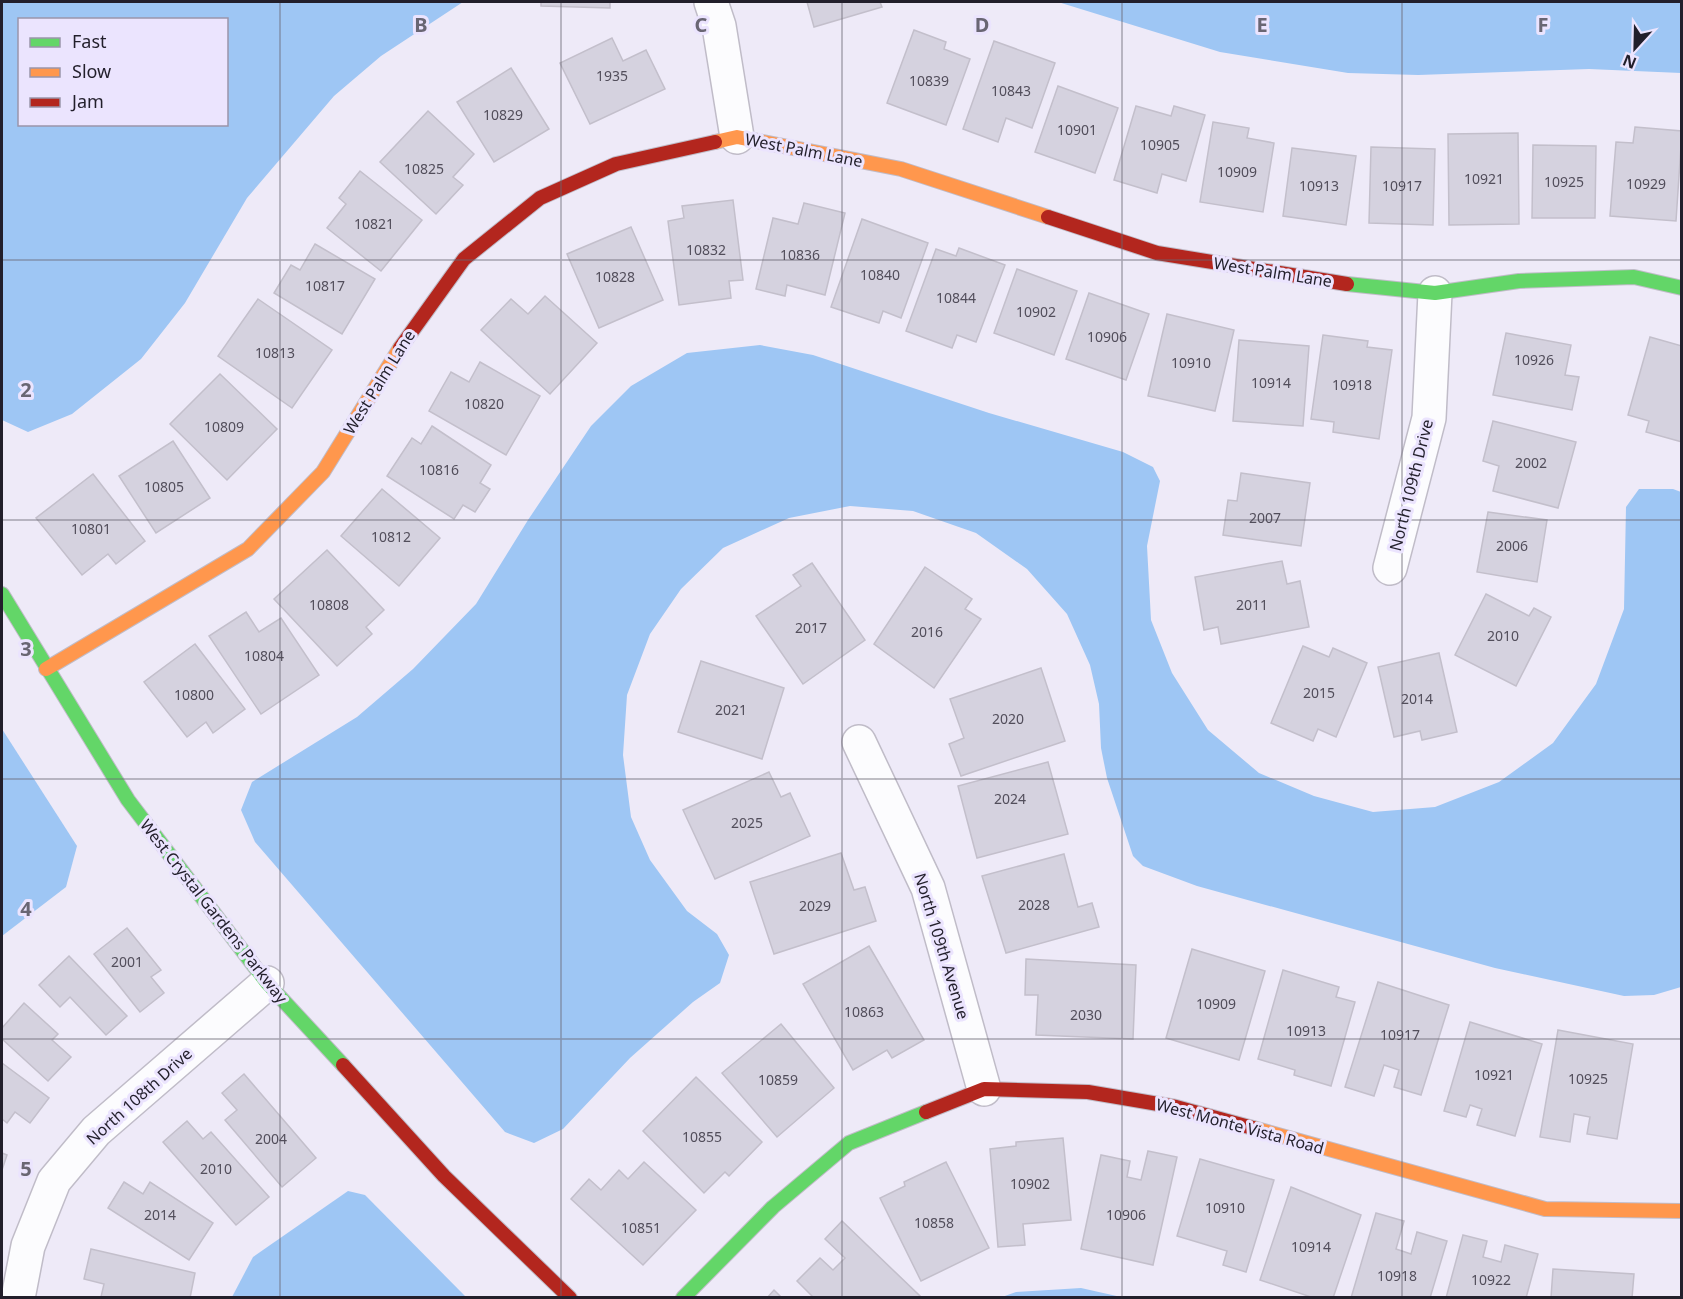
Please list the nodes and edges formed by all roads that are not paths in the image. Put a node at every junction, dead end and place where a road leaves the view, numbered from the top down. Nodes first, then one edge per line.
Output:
1 (711, 2) edge
2 (737, 137) junction
3 (1682, 288) edge
4 (1436, 293) junction
5 (1390, 568) dead end
6 (2, 594) edge
7 (46, 669) junction
8 (859, 742) dead end
9 (267, 983) junction
10 (984, 1089) junction
11 (1682, 1211) edge
12 (18, 1298) edge
13 (570, 1298) edge
14 (683, 1298) edge

1 - 2 street
2 - 4 street, West Palm Lane
2 - 7 street, West Palm Lane
3 - 4 street, West Palm Lane
4 - 5 street, North 109th Drive
6 - 7 street, West Crystal Gardens Parkway
7 - 9 street, West Crystal Gardens Parkway
8 - 10 street, North 109th Avenue
9 - 12 street, North 108th Drive
9 - 13 street, West Crystal Gardens Parkway
10 - 11 street, West Monte Vista Road
10 - 14 street, West Monte Vista Road

